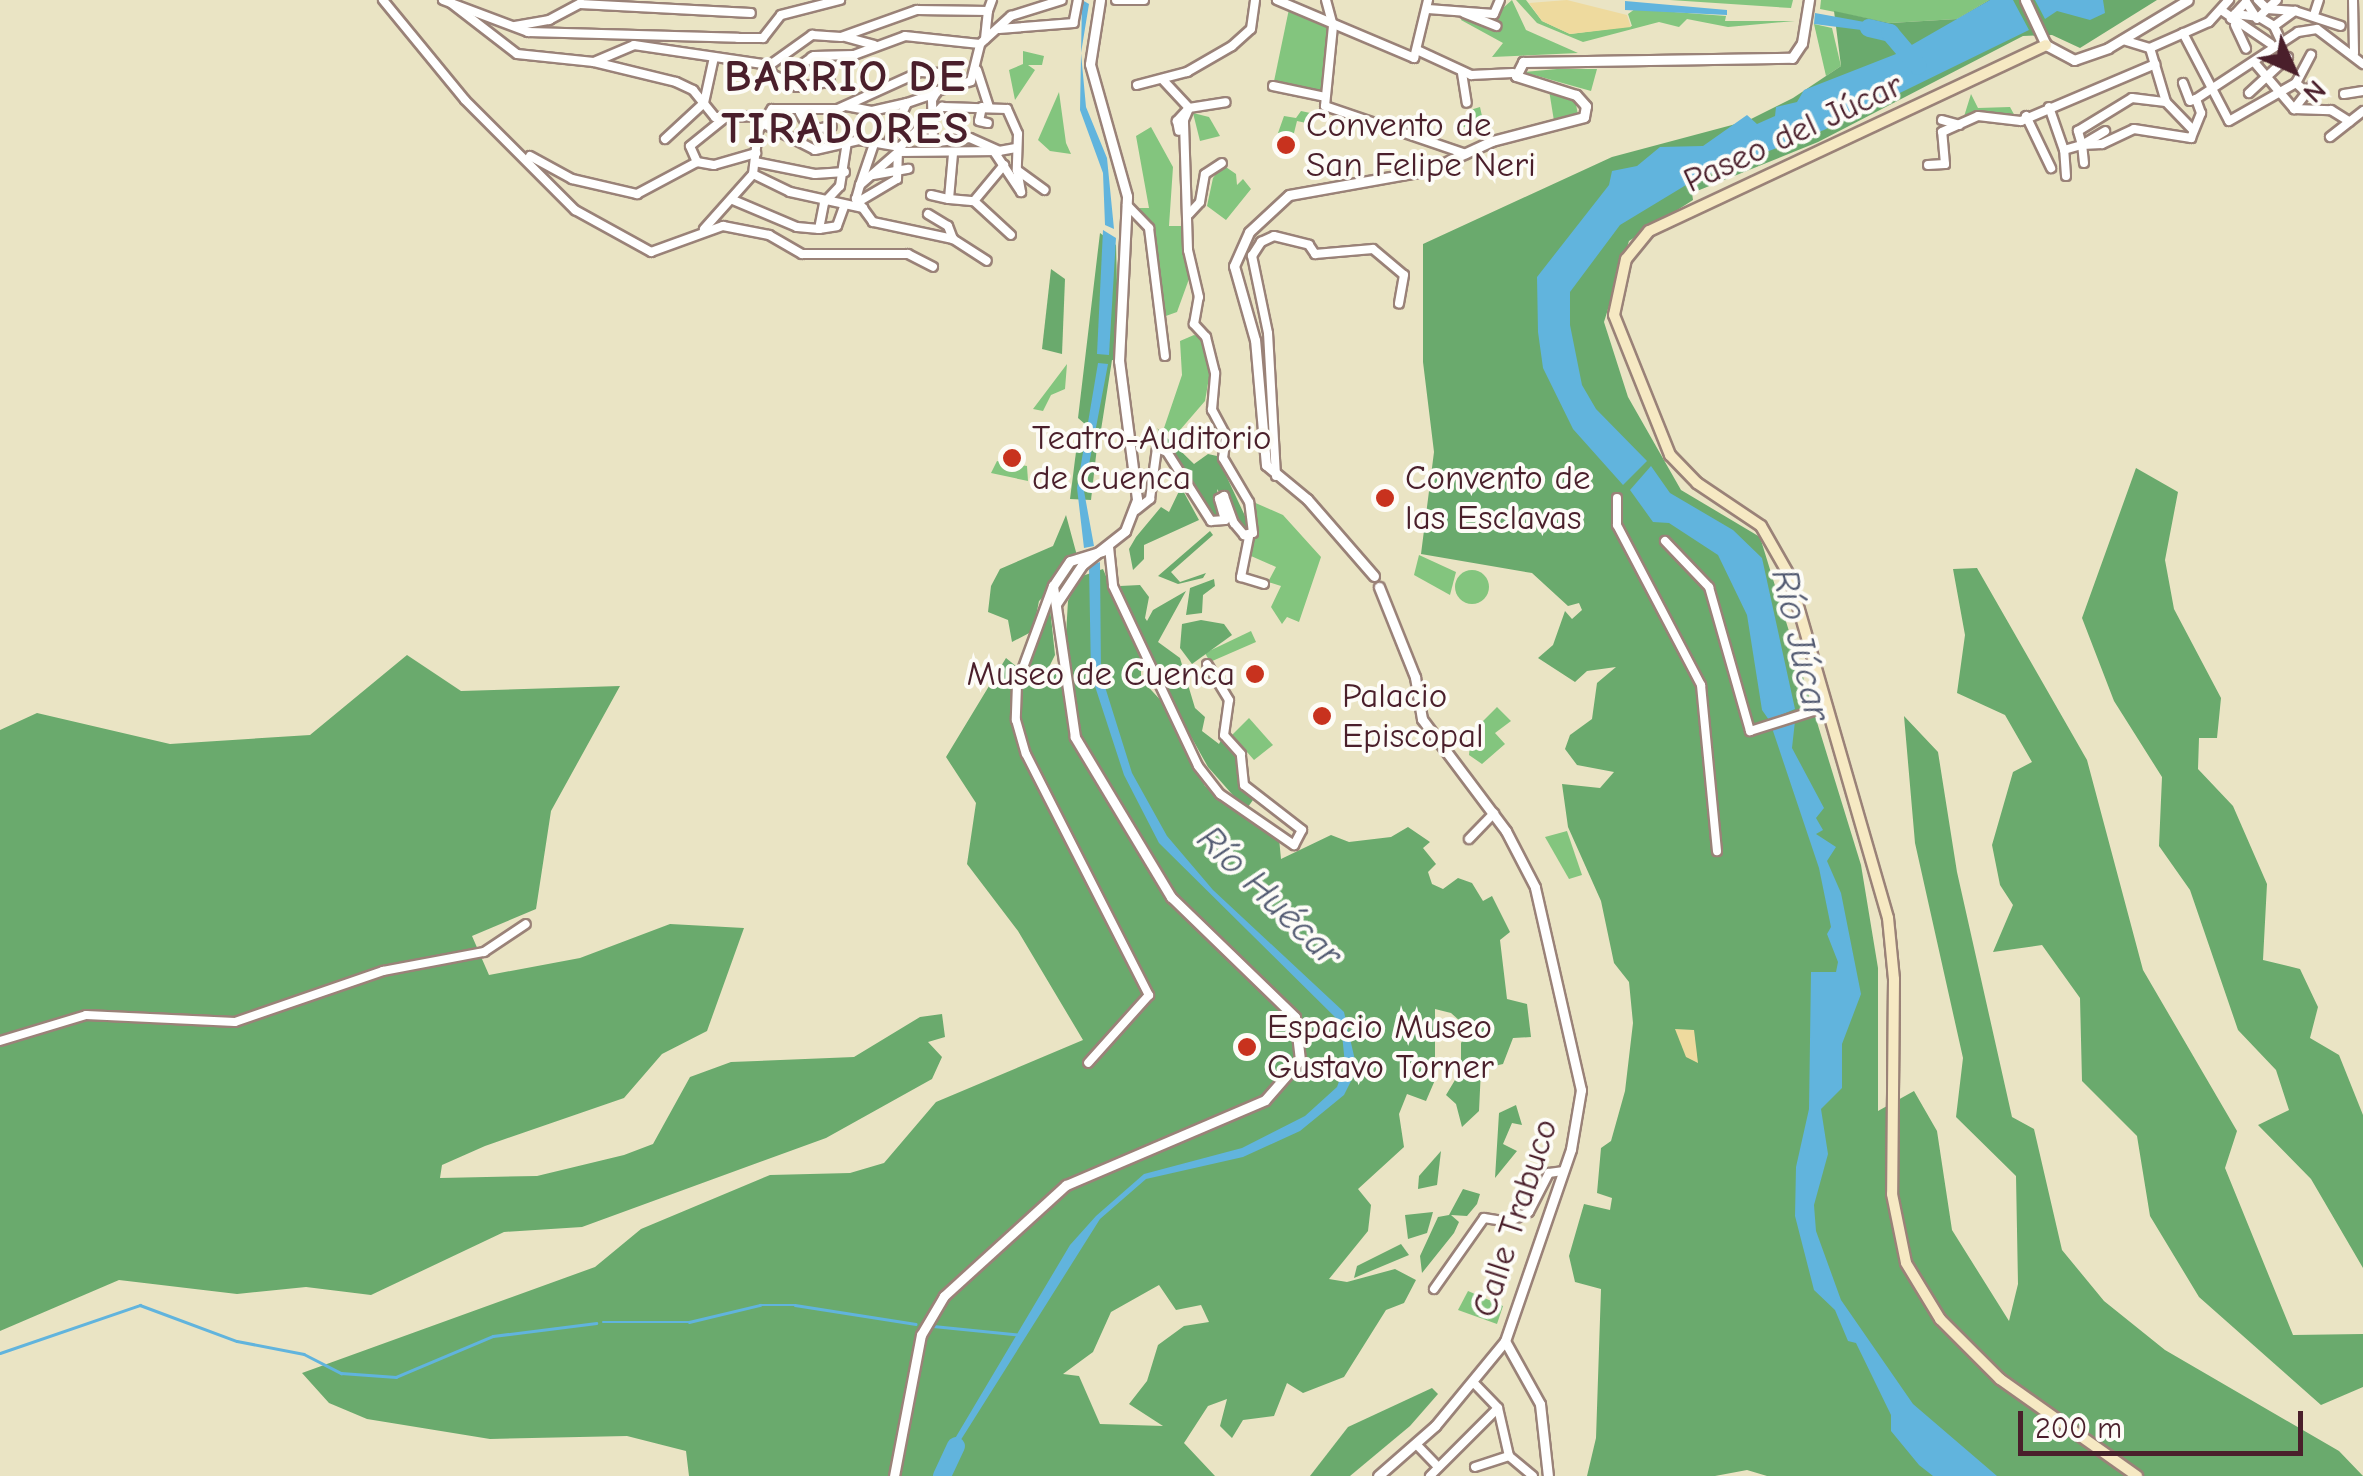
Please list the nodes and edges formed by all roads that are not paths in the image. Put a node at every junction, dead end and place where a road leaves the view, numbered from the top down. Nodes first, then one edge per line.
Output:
1 (383, 0) edge
2 (840, 0) edge
3 (992, 0) edge
4 (1062, 0) edge
5 (1078, 0) edge
6 (1100, 0) edge
7 (1116, 0) edge
8 (1144, 0) edge
9 (1255, 0) edge
10 (1279, 0) edge
11 (1326, 0) edge
12 (1500, 0) edge
13 (1809, 0) edge
14 (2025, 0) edge
15 (2188, 0) edge
16 (2229, 0) edge
17 (2258, 0) edge
18 (2276, 0) edge
19 (2319, 0) edge
20 (447, 1) edge
21 (2248, 1) edge
22 (2350, 1) edge
23 (582, 2) edge
24 (1428, 4) edge
25 (2267, 8) junction
26 (2221, 10) junction
27 (2295, 10) junction
28 (988, 11) junction
29 (750, 13) dead end
30 (1464, 13) junction
31 (2318, 16) junction
32 (2258, 18) junction
33 (2234, 19) junction
34 (512, 26) junction
35 (1333, 26) junction
36 (1496, 26) dead end
37 (2274, 26) junction
38 (2341, 26) dead end
39 (2318, 28) junction
40 (999, 29) junction
41 (2183, 33) junction
42 (840, 37) junction
43 (2123, 40) junction
44 (2044, 41) junction
45 (982, 42) junction
46 (2276, 42) junction
47 (874, 44) junction
48 (2150, 48) junction
49 (2246, 49) dead end
50 (2354, 53) junction
51 (1415, 54) junction
52 (2311, 54) dead end
53 (2288, 56) dead end
54 (714, 57) junction
55 (811, 57) junction
56 (594, 62) junction
57 (2254, 62) junction
58 (2362, 63) edge
59 (2155, 64) junction
60 (2281, 65) junction
61 (770, 66) junction
62 (977, 70) junction
63 (1462, 72) junction
64 (1513, 73) junction
65 (2270, 74) junction
66 (2363, 74) edge
67 (2297, 79) junction
68 (780, 80) junction
69 (1162, 80) junction
70 (2183, 83) dead end
71 (1137, 85) dead end
72 (2216, 85) junction
73 (1273, 86) dead end
74 (959, 88) junction
75 (2363, 91) edge
76 (936, 93) junction
77 (2249, 93) dead end
78 (2282, 94) junction
79 (2344, 94) dead end
80 (2196, 99) junction
81 (1324, 100) junction
82 (907, 102) junction
83 (1226, 102) dead end
84 (2166, 102) junction
85 (704, 103) junction
86 (1467, 103) dead end
87 (846, 106) junction
88 (986, 106) junction
89 (2049, 107) junction
90 (955, 108) junction
91 (1189, 108) junction
92 (2294, 109) junction
93 (2363, 112) edge
94 (800, 113) junction
95 (933, 113) junction
96 (2026, 116) junction
97 (726, 117) junction
98 (766, 117) junction
99 (1942, 120) dead end
100 (2350, 122) junction
101 (988, 123) dead end
102 (1959, 125) junction
103 (832, 126) dead end
104 (2105, 131) dead end
105 (2192, 134) junction
106 (2330, 137) dead end
107 (665, 139) dead end
108 (875, 141) junction
109 (847, 142) junction
110 (888, 144) junction
111 (930, 144) junction
112 (2082, 145) junction
113 (899, 150) junction
114 (1182, 150) dead end
115 (2064, 150) junction
116 (1016, 151) junction
117 (998, 152) junction
118 (524, 154) junction
119 (952, 154) junction
120 (1466, 154) junction
121 (756, 157) junction
122 (697, 162) junction
123 (1222, 162) dead end
124 (2084, 162) dead end
125 (1004, 165) junction
126 (1928, 165) dead end
127 (2051, 168) dead end
128 (904, 170) junction
129 (1017, 170) junction
130 (845, 172) junction
131 (752, 174) junction
132 (872, 175) junction
133 (2066, 176) dead end
134 (860, 185) junction
135 (1045, 190) dead end
136 (931, 196) dead end
137 (949, 199) junction
138 (733, 200) junction
139 (974, 200) junction
140 (824, 202) junction
141 (860, 205) junction
142 (1127, 205) junction
143 (844, 207) junction
144 (928, 214) dead end
145 (1190, 214) junction
146 (704, 229) junction
147 (818, 229) junction
148 (1010, 234) dead end
149 (953, 238) junction
150 (987, 262) dead end
151 (933, 266) dead end
152 (1399, 304) dead end
153 (1164, 356) dead end
154 (1276, 476) junction
155 (1617, 498) dead end
156 (1136, 510) junction
157 (1249, 537) junction
158 (1665, 541) dead end
159 (1106, 549) junction
160 (1083, 560) junction
161 (1374, 576) dead end
162 (1264, 584) dead end
163 (1052, 586) junction
164 (1379, 587) dead end
165 (1056, 604) junction
166 (1207, 664) dead end
167 (1823, 708) junction
168 (1494, 813) junction
169 (1469, 839) dead end
170 (1718, 852) dead end
171 (526, 924) dead end
172 (0, 1041) edge
173 (1088, 1063) dead end
174 (1564, 1171) junction
175 (1434, 1289) dead end
176 (1506, 1336) junction
177 (1472, 1382) junction
178 (1498, 1408) junction
179 (1416, 1444) junction
180 (1510, 1456) junction
181 (1438, 1467) junction
182 (1476, 1467) dead end
183 (894, 1476) edge
184 (1378, 1476) edge
185 (1430, 1476) edge
186 (1533, 1476) edge
187 (1548, 1476) edge
188 (2137, 1476) edge

1 - 118 street
2 - 34 street
3 - 28 street
4 - 40 street
5 - 40 street
6 - 142 street
7 - 8 street
9 - 69 street
10 - 35 street
11 - 35 street
12 - 30 street
13 - 64 street
14 - 44 street
15 - 43 street
16 - 26 street
17 - 25 street
18 - 25 street
19 - 31 street
20 - 34 street
20 - 56 street
21 - 32 street
21 - 33 street
22 - 50 street
23 - 29 street
23 - 34 street
24 - 30 street
24 - 51 street
25 - 27 street
25 - 32 street
26 - 33 street
26 - 41 street
27 - 31 street
27 - 37 street
28 - 42 street
28 - 45 street
30 - 36 street
31 - 38 street
31 - 39 street
32 - 33 street
32 - 37 street
33 - 46 street
33 - 49 street
35 - 51 street
35 - 81 street
37 - 46 street
39 - 46 street
39 - 50 street
40 - 45 street
41 - 48 street
41 - 72 street
42 - 47 street
42 - 61 street
43 - 44 street
43 - 48 street
44 - 167 main road, Paseo del Júcar
45 - 47 street
45 - 62 street
46 - 57 street
47 - 55 street
48 - 59 street
50 - 58 street
51 - 63 street
52 - 67 street
53 - 60 street
54 - 56 street
54 - 61 street
54 - 85 street
55 - 68 street
55 - 68 street
56 - 85 street
57 - 65 street
57 - 72 street
58 - 66 street
59 - 84 street
59 - 89 street
60 - 65 street
60 - 67 street
61 - 68 street
62 - 74 street
62 - 88 street
63 - 64 street
63 - 86 street
64 - 120 street
65 - 77 street
65 - 78 street
67 - 78 street
67 - 92 street
69 - 71 street
69 - 91 street
70 - 80 street
72 - 78 street
72 - 80 street
73 - 81 street
74 - 76 street
74 - 87 street
74 - 90 street
75 - 79 street
76 - 82 street
76 - 95 street
78 - 92 street
80 - 105 street
81 - 120 street
82 - 87 street
82 - 110 street
83 - 91 street
84 - 105 street
84 - 112 street
85 - 97 street
85 - 107 street
87 - 94 street
88 - 90 street
88 - 101 street
88 - 116 street
89 - 96 street
89 - 115 street
90 - 95 street
91 - 114 street
91 - 145 street
92 - 100 street
93 - 100 street
94 - 98 street
94 - 103 street
95 - 111 street
95 - 113 street
96 - 102 street
96 - 127 street
97 - 98 street
97 - 122 street
98 - 109 street
98 - 121 street
99 - 102 street
100 - 106 street
102 - 126 street
104 - 112 street
105 - 112 street
108 - 109 street
108 - 110 street
108 - 134 street
109 - 130 street
110 - 113 street
111 - 113 street
111 - 117 street
111 - 119 street
112 - 115 street
112 - 124 street
113 - 128 street
113 - 132 street
115 - 133 street
116 - 117 street
116 - 129 street
117 - 119 street
117 - 125 street
118 - 122 street
118 - 146 street
119 - 137 street
120 - 154 street
121 - 122 street
121 - 130 street
121 - 131 street
123 - 145 street
125 - 129 street
125 - 139 street
128 - 132 street
128 - 141 street
129 - 135 street
130 - 140 street
131 - 138 street
131 - 140 street
132 - 134 street
134 - 141 street
136 - 137 street
137 - 139 street
138 - 146 street
138 - 147 street
139 - 148 street
140 - 143 street
140 - 147 street
141 - 143 street
141 - 149 street
142 - 153 street
142 - 156 street
143 - 147 street
144 - 149 street
145 - 157 street
146 - 151 street
149 - 150 street
152 - 154 street
154 - 161 street
155 - 170 street
156 - 157 street
156 - 159 street
157 - 162 street
158 - 167 street
159 - 160 street
159 - 166 street
160 - 163 street
160 - 165 street
163 - 165 street
163 - 173 street
164 - 168 street, Calle Trabuco
165 - 183 street
167 - 188 main road
168 - 169 street
168 - 174 street, Calle Trabuco
171 - 172 street
174 - 175 street
174 - 176 street, Calle Trabuco
176 - 177 street, Calle Trabuco
176 - 187 street
177 - 178 street
177 - 179 street, Calle Trabuco
178 - 180 street
178 - 181 street
179 - 181 street
179 - 184 street, Calle Trabuco
180 - 182 street
180 - 186 street
181 - 185 street

